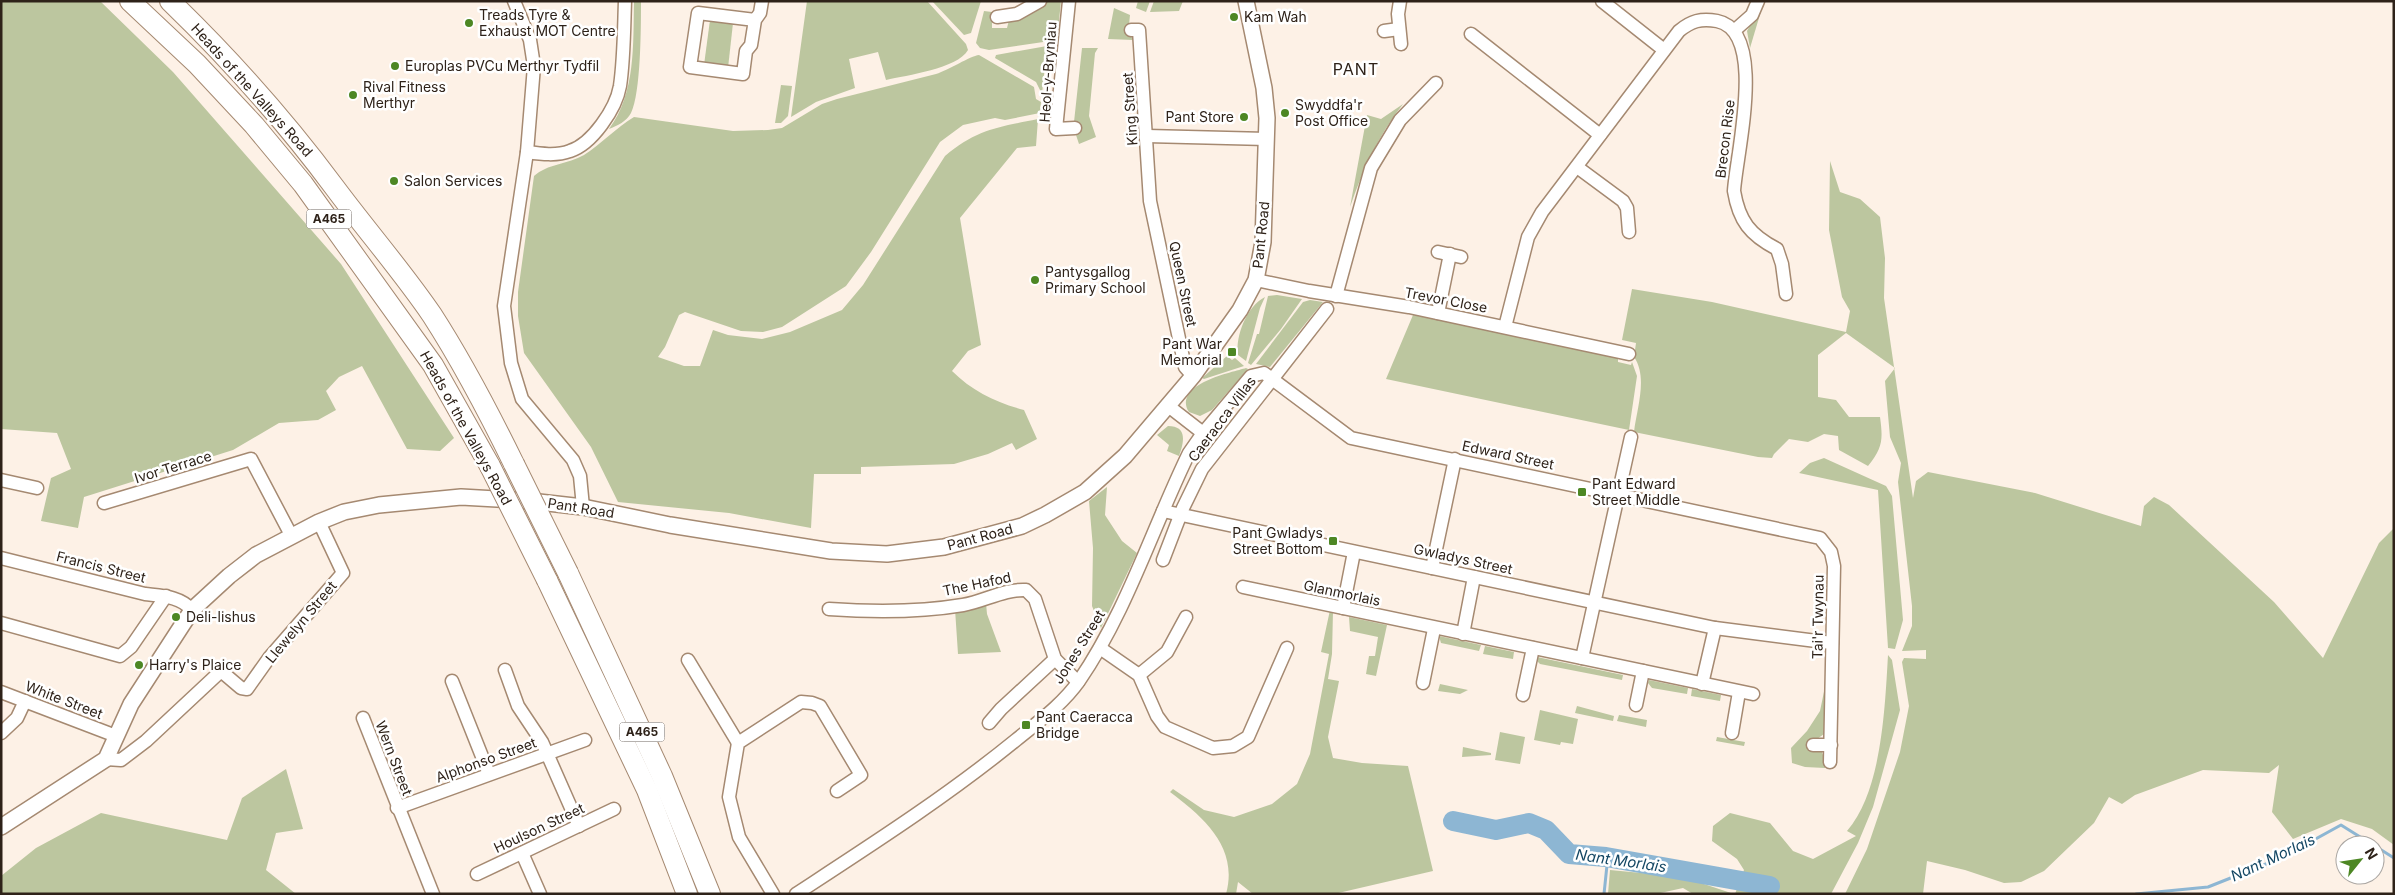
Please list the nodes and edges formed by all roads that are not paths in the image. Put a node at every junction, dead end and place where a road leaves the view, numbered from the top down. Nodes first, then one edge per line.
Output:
1 (130, 1) edge
2 (170, 1) edge
3 (514, 1) edge
4 (625, 1) edge
5 (762, 1) edge
6 (1040, 1) edge
7 (1068, 1) edge
8 (1246, 1) edge
9 (1400, 1) edge
10 (1602, 1) edge
11 (1758, 1) edge
12 (998, 18) dead end
13 (755, 20) junction
14 (1399, 29) junction
15 (1131, 30) dead end
16 (1735, 30) junction
17 (1384, 31) dead end
18 (1470, 34) dead end
19 (1400, 44) dead end
20 (1664, 50) junction
21 (1436, 83) dead end
22 (1075, 128) dead end
23 (1600, 135) junction
24 (1147, 136) junction
25 (1267, 140) junction
26 (527, 152) junction
27 (1577, 167) junction
28 (1150, 196) joint
29 (1629, 232) dead end
30 (1450, 254) dead end
31 (1256, 280) junction
32 (1786, 294) dead end
33 (1336, 296) junction
34 (1327, 309) dead end
35 (1438, 313) junction
36 (1505, 327) junction
37 (1629, 354) dead end
38 (1193, 376) junction
39 (1251, 376) joint
40 (1271, 379) junction
41 (1167, 405) junction
42 (1202, 433) junction
43 (1630, 437) dead end
44 (1455, 459) junction
45 (1, 480) edge
46 (37, 488) dead end
47 (1617, 493) junction
48 (104, 503) dead end
49 (583, 507) junction
50 (1163, 511) junction
51 (1180, 515) junction
52 (319, 522) junction
53 (1778, 527) joint
54 (291, 535) junction
55 (1354, 552) junction
56 (1, 558) edge
57 (1163, 560) dead end
58 (1432, 568) junction
59 (1474, 577) junction
60 (1243, 587) dead end
61 (166, 596) junction
62 (1594, 602) junction
63 (1343, 608) junction
64 (829, 609) dead end
65 (192, 610) junction
66 (1186, 618) dead end
67 (1, 623) edge
68 (1715, 628) junction
69 (1434, 629) junction
70 (1463, 634) junction
71 (1832, 643) junction
72 (1100, 648) junction
73 (1287, 648) dead end
74 (1533, 648) junction
75 (1582, 658) junction
76 (1055, 659) junction
77 (688, 660) dead end
78 (505, 670) dead end
79 (1643, 672) junction
80 (1139, 675) junction
81 (452, 681) dead end
82 (1078, 682) junction
83 (1423, 684) dead end
84 (1702, 684) junction
85 (1, 692) edge
86 (1739, 692) junction
87 (1753, 694) dead end
88 (1523, 695) dead end
89 (25, 701) junction
90 (1636, 705) dead end
91 (363, 718) dead end
92 (989, 723) dead end
93 (1, 733) edge
94 (1732, 733) dead end
95 (116, 736) junction
96 (585, 740) dead end
97 (738, 742) junction
98 (1813, 745) dead end
99 (1831, 745) junction
100 (548, 754) junction
101 (106, 759) junction
102 (1830, 762) dead end
103 (489, 774) junction
104 (838, 791) dead end
105 (398, 808) junction
106 (614, 809) dead end
107 (579, 826) junction
108 (1, 827) edge
109 (522, 853) junction
110 (477, 874) dead end
111 (433, 894) edge
112 (540, 894) edge
113 (687, 894) edge
114 (710, 894) edge
115 (773, 894) edge
116 (796, 894) edge

1 - 113 highway, Heads of the Valleys Road / A465, bridge
2 - 114 highway, Heads of the Valleys Road / A465, bridge
3 - 26 street
4 - 26 street
5 - 13 street
6 - 12 street, Heol-y-Bryniau
7 - 22 street, Heol-y-Bryniau
8 - 25 street, Pant Road
9 - 14 street
10 - 20 street
11 - 16 street
13 - 13 street
14 - 17 street
14 - 19 street
15 - 24 street, King Street
16 - 20 street
16 - 32 street, Brecon Rise
18 - 23 street
20 - 23 street
21 - 33 street
23 - 27 street
24 - 25 street
24 - 28 street, King Street
25 - 31 street, Pant Road
26 - 49 street
27 - 29 street
27 - 36 street
28 - 38 street, Queen Street
30 - 35 street
31 - 33 street, Trevor Close
31 - 38 street, Pant Road
33 - 35 street, Trevor Close
34 - 40 street, Caeracca Villas
35 - 36 street, Trevor Close
36 - 37 street, Trevor Close
38 - 41 street, Pant Road
39 - 40 street, Edward Street
39 - 42 street, Jones Street
40 - 44 street, Edward Street
40 - 51 street, Caeracca Villas
41 - 42 street
41 - 49 street, Pant Road
42 - 50 street, Jones Street
43 - 47 street
44 - 47 street, Edward Street
44 - 58 street
45 - 46 street
47 - 53 street, Edward Street
47 - 62 street
48 - 54 street, Ivor Terrace
49 - 52 street, Pant Road
50 - 51 street, Gwladys Street
50 - 72 street, Jones Street
51 - 55 street, Gwladys Street
51 - 57 street, Caeracca Villas
52 - 54 street
52 - 101 street, Llewelyn Street
53 - 71 street, Tai'r Twynau
54 - 65 street
55 - 58 street, Gwladys Street
55 - 63 street
56 - 61 street, Francis Street
58 - 59 street, Gwladys Street
59 - 62 street, Gwladys Street
59 - 70 street
60 - 63 street, Glanmorlais
61 - 65 street, Francis Street
61 - 67 street
62 - 68 street, Gwladys Street
62 - 75 street
63 - 69 street, Glanmorlais
64 - 76 street, The Hafod
65 - 95 street
66 - 80 street
68 - 71 street, Gwladys Street
68 - 84 street
69 - 70 street, Glanmorlais
69 - 83 street
70 - 74 street, Glanmorlais
71 - 99 street, Tai'r Twynau
72 - 80 street
72 - 82 street, Jones Street
73 - 80 street
74 - 75 street, Glanmorlais
74 - 88 street
75 - 79 street, Glanmorlais
76 - 82 street, The Hafod
76 - 92 street
77 - 97 street
78 - 100 street
79 - 84 street, Glanmorlais
79 - 90 street
81 - 103 street
82 - 116 street, Jones Street
84 - 86 street, Glanmorlais
85 - 89 street, White Street
86 - 87 street, Glanmorlais
86 - 94 street
89 - 93 street
89 - 95 street, White Street
91 - 105 street, Wern Street
95 - 101 street
96 - 100 street, Alphonso Street
97 - 104 street
97 - 115 street
98 - 99 street
99 - 102 street, Tai'r Twynau
100 - 103 street, Alphonso Street
100 - 107 street
101 - 108 street
103 - 105 street, Alphonso Street
105 - 111 street, Wern Street
106 - 107 street, Houlson Street
107 - 109 street, Houlson Street
109 - 110 street, Houlson Street
109 - 112 street

